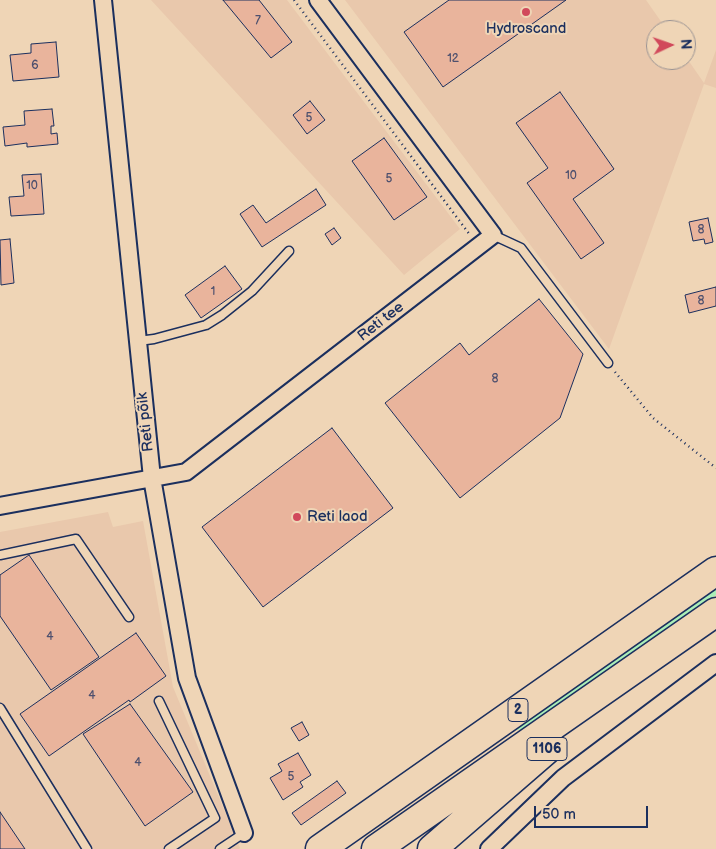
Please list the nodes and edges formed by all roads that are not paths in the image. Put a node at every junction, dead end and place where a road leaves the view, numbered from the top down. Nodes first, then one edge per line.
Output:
1 (103, 0) edge
2 (318, 0) edge
3 (493, 235) junction
4 (289, 250) dead end
5 (138, 341) junction
6 (608, 363) road end
7 (152, 478) junction
8 (0, 506) edge
9 (0, 555) edge
10 (716, 571) edge
11 (716, 612) edge
12 (129, 618) dead end
13 (663, 649) junction
14 (716, 664) edge
15 (159, 702) dead end
16 (0, 708) edge
17 (244, 833) joint
18 (86, 849) edge
19 (169, 849) edge
20 (220, 849) edge
21 (320, 849) edge
22 (376, 849) edge
23 (432, 849) edge
24 (489, 849) edge

1 - 5 street, Reti põik
2 - 3 street
3 - 6 lane
3 - 7 street, Reti tee
4 - 5 lane
5 - 7 street, Reti põik
7 - 8 street, Reti tee
7 - 17 street, Reti põik
9 - 12 lane
10 - 21 highway, 2
11 - 13 highway, 2
13 - 22 highway, 2
13 - 23 highway, 1106
14 - 24 street
15 - 19 lane
16 - 18 lane
17 - 20 lane

